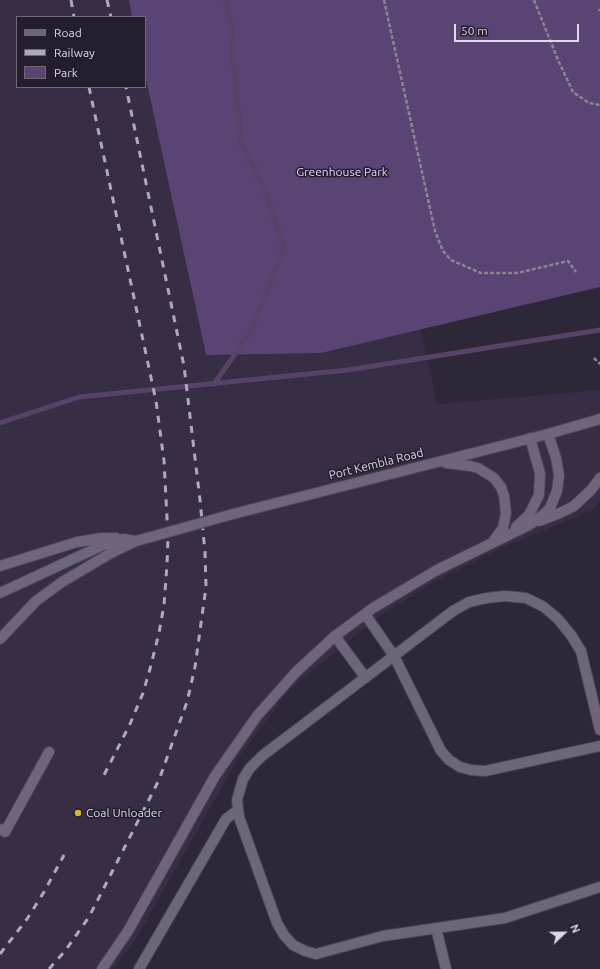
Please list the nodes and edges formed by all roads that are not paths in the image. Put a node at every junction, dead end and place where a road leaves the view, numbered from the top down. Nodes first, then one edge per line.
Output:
1 (600, 419) edge
2 (548, 434) junction
3 (530, 438) junction
4 (436, 462) junction
5 (600, 478) edge
6 (529, 525) junction
7 (123, 539) junction
8 (136, 541) junction
9 (489, 543) junction
10 (0, 566) edge
11 (0, 593) edge
12 (365, 614) junction
13 (335, 636) junction
14 (0, 639) edge
15 (394, 656) junction
16 (365, 677) junction
17 (600, 730) edge
18 (600, 746) edge
19 (49, 752) dead end
20 (238, 810) junction
21 (0, 829) edge
22 (600, 887) edge
23 (436, 928) junction
24 (102, 969) edge
25 (139, 969) edge
26 (446, 969) edge

1 - 2 street, Port Kembla Road
2 - 3 street, Port Kembla Road
2 - 6 street
3 - 4 street, Port Kembla Road
3 - 9 street
4 - 8 street, Port Kembla Road, bridge
4 - 9 street
5 - 6 street
6 - 9 street
7 - 8 street
7 - 10 street
7 - 11 street
8 - 14 street
9 - 12 street
12 - 13 street
12 - 15 street
13 - 16 street
13 - 24 street
15 - 16 street
15 - 17 street
15 - 18 street
16 - 20 street
19 - 21 street
20 - 23 street
20 - 25 street
22 - 23 street
23 - 26 street

